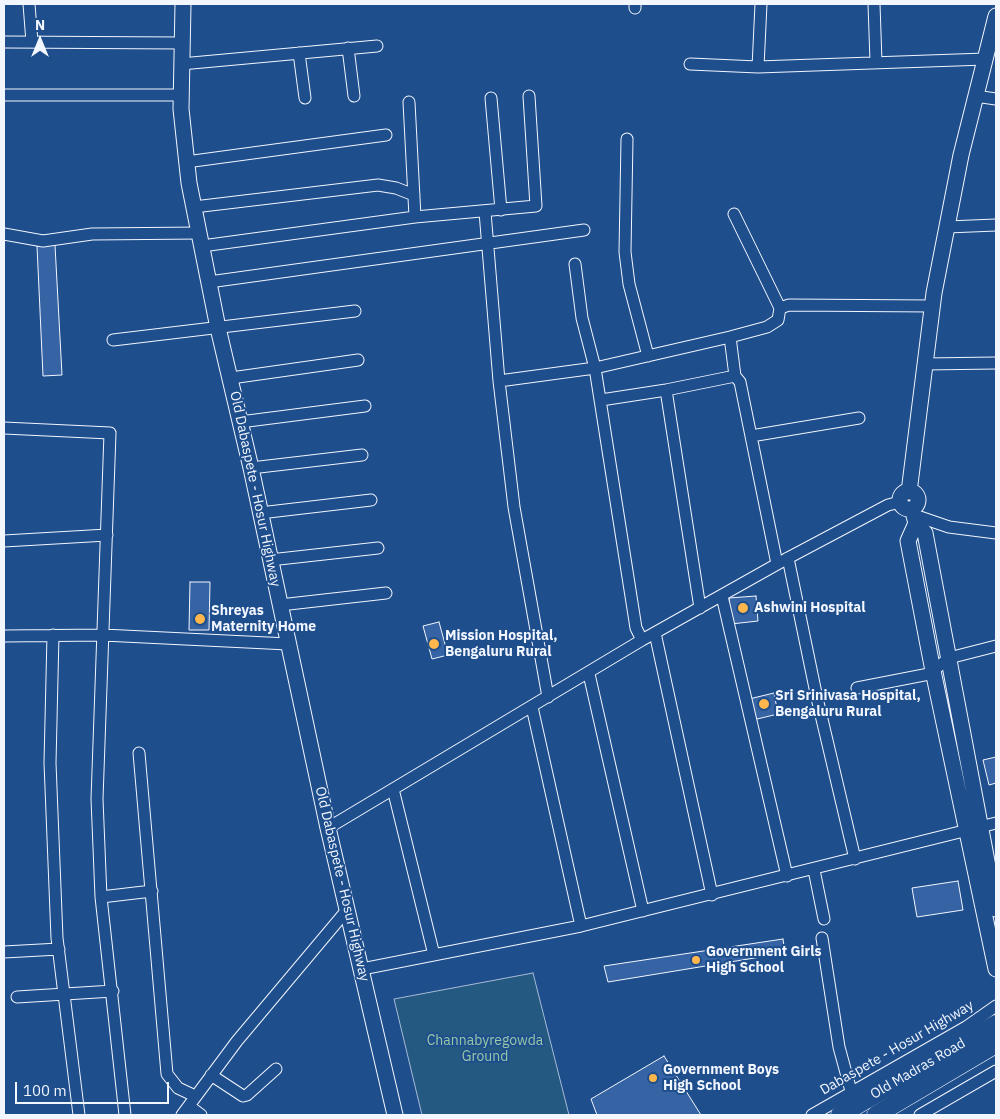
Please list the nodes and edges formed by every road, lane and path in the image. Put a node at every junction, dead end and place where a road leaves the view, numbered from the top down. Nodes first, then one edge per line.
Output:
1 (28, 4) edge
2 (184, 4) edge
3 (760, 4) edge
4 (874, 4) edge
5 (996, 16) edge
6 (4, 42) edge
7 (32, 42) junction
8 (182, 43) junction
9 (377, 46) dead end
10 (348, 48) junction
11 (299, 53) junction
12 (985, 59) junction
13 (876, 62) junction
14 (181, 64) junction
15 (690, 64) dead end
16 (758, 67) junction
17 (4, 95) edge
18 (181, 95) junction
19 (354, 96) dead end
20 (530, 96) dead end
21 (975, 96) junction
22 (305, 98) dead end
23 (491, 98) dead end
24 (996, 99) edge
25 (409, 102) dead end
26 (386, 136) dead end
27 (627, 139) dead end
28 (186, 162) junction
29 (414, 195) junction
30 (194, 207) junction
31 (501, 210) junction
32 (486, 212) junction
33 (734, 214) dead end
34 (415, 217) junction
35 (996, 225) edge
36 (947, 227) junction
37 (584, 230) dead end
38 (4, 234) edge
39 (201, 240) junction
40 (488, 244) junction
41 (575, 264) dead end
42 (209, 282) junction
43 (932, 306) junction
44 (780, 308) junction
45 (355, 311) dead end
46 (218, 328) junction
47 (730, 337) junction
48 (112, 340) dead end
49 (648, 356) junction
50 (358, 360) dead end
51 (996, 363) edge
52 (924, 364) junction
53 (594, 368) junction
54 (735, 376) junction
55 (231, 378) junction
56 (499, 381) junction
57 (666, 390) junction
58 (601, 400) junction
59 (365, 406) dead end
60 (859, 418) dead end
61 (240, 422) junction
62 (4, 428) edge
63 (751, 436) junction
64 (362, 455) dead end
65 (251, 468) junction
66 (370, 500) dead end
67 (910, 508) junction
68 (260, 513) junction
69 (996, 533) edge
70 (107, 535) junction
71 (4, 540) edge
72 (378, 548) dead end
73 (788, 558) junction
74 (270, 560) junction
75 (777, 564) junction
76 (386, 593) dead end
77 (722, 596) junction
78 (280, 605) junction
79 (700, 608) junction
80 (655, 633) junction
81 (53, 635) junction
82 (103, 635) junction
83 (4, 636) edge
84 (642, 640) junction
85 (288, 644) junction
86 (996, 646) edge
87 (949, 658) junction
88 (933, 671) junction
89 (588, 674) junction
90 (857, 688) dead end
91 (548, 697) junction
92 (532, 707) junction
93 (139, 753) dead end
94 (392, 789) junction
95 (996, 824) edge
96 (328, 828) junction
97 (974, 828) junction
98 (855, 859) junction
99 (814, 870) junction
100 (788, 876) junction
101 (993, 886) edge
102 (152, 891) junction
103 (712, 895) junction
104 (101, 897) junction
105 (996, 909) edge
106 (346, 910) junction
107 (643, 911) junction
108 (824, 919) dead end
109 (581, 926) junction
110 (822, 938) dead end
111 (59, 949) junction
112 (4, 952) edge
113 (434, 955) junction
114 (362, 969) junction
115 (996, 969) edge
116 (113, 991) junction
117 (64, 994) junction
118 (18, 997) dead end
119 (996, 1006) edge
120 (996, 1024) edge
121 (996, 1044) edge
122 (276, 1069) dead end
123 (996, 1071) edge
124 (211, 1075) junction
125 (851, 1092) junction
126 (195, 1096) junction
127 (186, 1111) edge
128 (79, 1115) edge
129 (125, 1115) edge
130 (201, 1115) edge
131 (395, 1115) edge
132 (812, 1115) edge
133 (840, 1115) edge
134 (876, 1115) edge
135 (920, 1115) edge

1 - 7 street
2 - 8 main road, Old Dabaspete - Hosur Highway
3 - 16 street
4 - 13 street
5 - 12 main road
6 - 7 street
7 - 8 street
8 - 14 main road, Old Dabaspete - Hosur Highway
9 - 10 street
10 - 11 street
10 - 19 street
11 - 14 street
11 - 22 street
12 - 13 street
12 - 21 main road
13 - 16 street
14 - 18 main road, Old Dabaspete - Hosur Highway
15 - 16 street
17 - 18 street
18 - 28 main road, Old Dabaspete - Hosur Highway
20 - 31 street
21 - 24 street
21 - 36 main road
23 - 31 street
25 - 29 street
26 - 28 street
27 - 49 street
28 - 30 main road, Old Dabaspete - Hosur Highway
29 - 30 street
29 - 34 street
30 - 39 main road, Old Dabaspete - Hosur Highway
31 - 32 street
32 - 34 street
32 - 40 street
33 - 44 street
34 - 39 street
35 - 36 street
36 - 43 main road
37 - 40 street
38 - 39 street
39 - 42 main road, Old Dabaspete - Hosur Highway
40 - 42 street
40 - 56 street
41 - 53 street
42 - 46 main road, Old Dabaspete - Hosur Highway
43 - 44 street
43 - 52 main road
44 - 47 street
45 - 46 street
46 - 48 street
46 - 55 main road, Old Dabaspete - Hosur Highway
47 - 49 street
47 - 54 street
49 - 53 street
50 - 55 street
51 - 52 street
52 - 67 main road
53 - 56 street
53 - 58 street
54 - 57 street
54 - 63 street
55 - 61 main road, Old Dabaspete - Hosur Highway
56 - 91 street
57 - 58 street
57 - 79 street
58 - 84 street
59 - 61 street
60 - 63 street
61 - 65 main road, Old Dabaspete - Hosur Highway
62 - 70 street
63 - 75 street
64 - 65 street
65 - 68 main road, Old Dabaspete - Hosur Highway
66 - 68 street
67 - 69 street
67 - 73 street
67 - 87 main road
67 - 88 main road
68 - 74 main road, Old Dabaspete - Hosur Highway
70 - 71 street
70 - 82 street
72 - 74 street
73 - 75 street
73 - 98 street
74 - 78 main road, Old Dabaspete - Hosur Highway
75 - 77 street
76 - 78 street
77 - 79 street
77 - 100 street
78 - 85 main road, Old Dabaspete - Hosur Highway
79 - 80 street
80 - 84 street
80 - 103 street
81 - 82 street
81 - 83 street
81 - 111 street
82 - 85 street
82 - 104 street
84 - 89 street
85 - 96 main road, Old Dabaspete - Hosur Highway
86 - 87 street
87 - 88 street
87 - 97 main road
88 - 90 street
88 - 97 main road
89 - 91 street
89 - 107 street
91 - 92 street
92 - 94 street
92 - 109 street
93 - 102 street
94 - 96 street
94 - 113 street
95 - 97 street
96 - 106 main road, Old Dabaspete - Hosur Highway
97 - 98 street
97 - 101 main road
97 - 115 main road
98 - 99 street
99 - 100 street
99 - 108 street
100 - 103 street
101 - 105 main road
102 - 104 street
102 - 126 street
103 - 107 street
104 - 116 street
106 - 114 main road, Old Dabaspete - Hosur Highway
106 - 124 street
107 - 109 street
109 - 113 street
110 - 125 street
111 - 112 street
111 - 117 street
113 - 114 street
114 - 131 main road, Old Dabaspete - Hosur Highway
116 - 117 street
116 - 129 street
117 - 118 street
117 - 128 street
119 - 125 street, Dabaspete - Hosur Highway
120 - 133 highway, Old Madras Road
121 - 134 highway, Old Madras Road
122 - 124 street
123 - 135 street
124 - 126 street
125 - 132 street, Dabaspete - Hosur Highway
126 - 127 street
127 - 130 street

